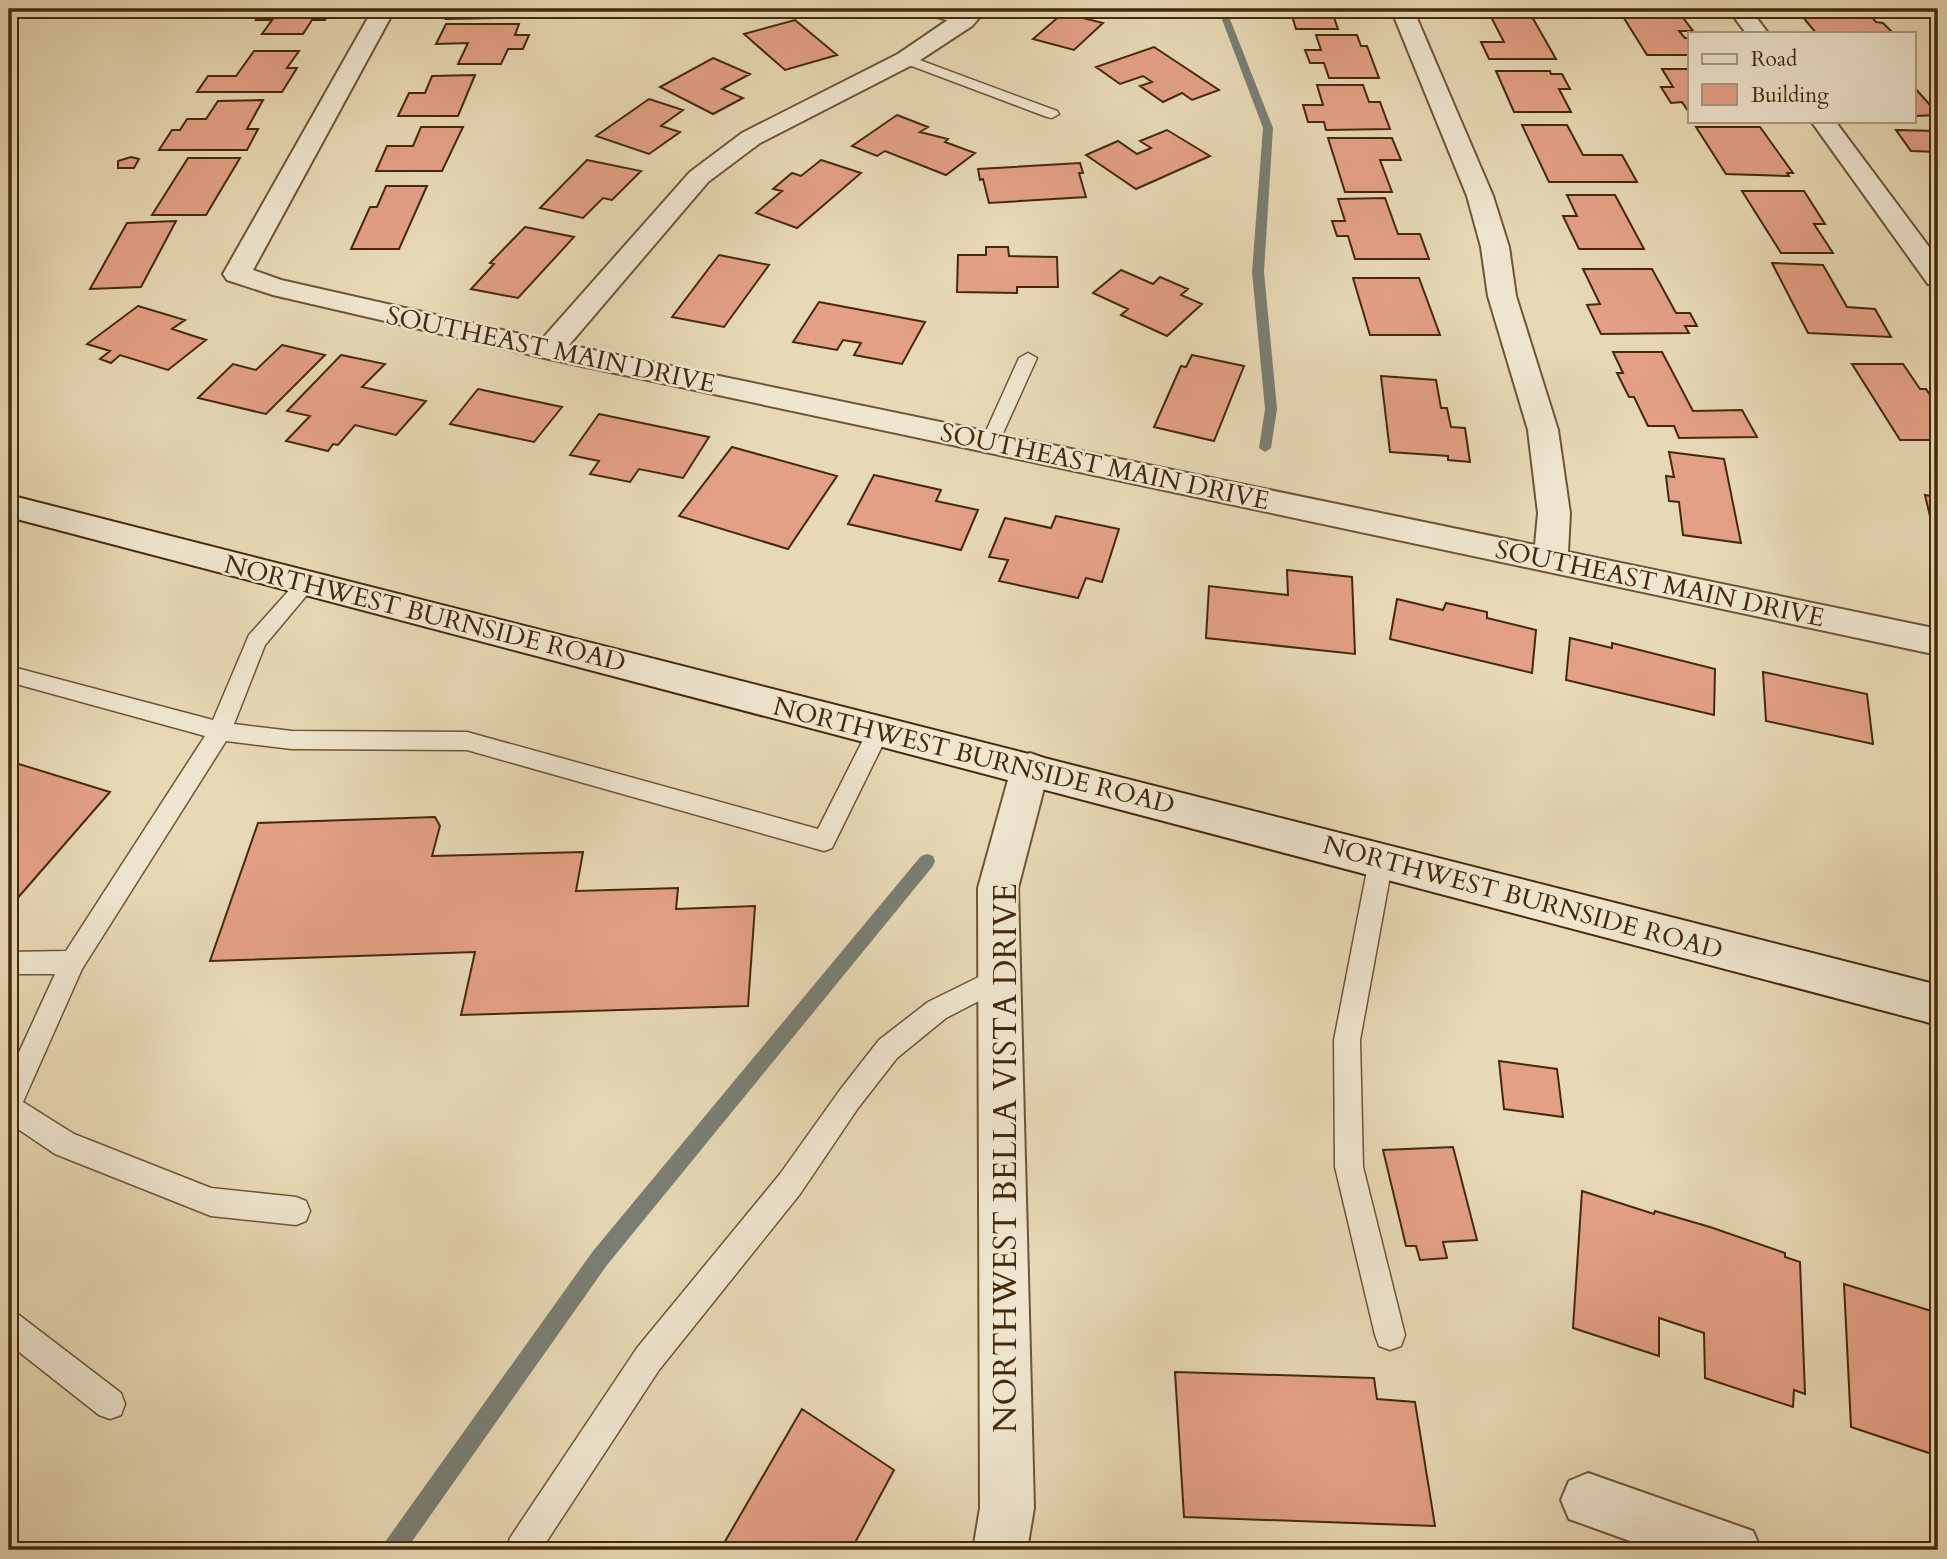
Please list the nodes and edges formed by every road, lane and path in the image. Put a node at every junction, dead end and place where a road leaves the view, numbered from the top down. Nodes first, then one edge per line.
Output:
1 (384, 9) edge
2 (922, 9) edge
3 (1402, 9) edge
4 (1739, 9) edge
5 (970, 15) edge
6 (1756, 32) edge
7 (906, 59) junction
8 (1052, 114) dead end
9 (1824, 122) edge
10 (1938, 278) edge
11 (549, 350) junction
12 (1028, 358) dead end
13 (990, 442) junction
14 (9, 506) edge
15 (1550, 560) junction
16 (307, 583) junction
17 (1938, 642) edge
18 (9, 674) edge
19 (879, 730) junction
20 (220, 731) junction
21 (1030, 769) junction
22 (1381, 860) junction
23 (73, 962) junction
24 (9, 963) edge
25 (999, 978) junction
26 (1938, 1005) edge
27 (9, 1106) edge
28 (296, 1211) dead end
29 (9, 1325) edge
30 (1390, 1335) dead end
31 (110, 1404) dead end
32 (1588, 1500) dead end
33 (522, 1550) edge
34 (1000, 1550) edge
35 (1734, 1550) edge

1 - 11 street, SOUTHEAST MAIN DRIVE
2 - 5 lane
3 - 15 street
4 - 6 street
5 - 7 street
7 - 8 lane
7 - 11 street
9 - 10 street
11 - 13 street, SOUTHEAST MAIN DRIVE
12 - 13 lane
13 - 15 street, SOUTHEAST MAIN DRIVE
14 - 16 street, NORTHWEST BURNSIDE ROAD
15 - 17 street, SOUTHEAST MAIN DRIVE
16 - 19 street, NORTHWEST BURNSIDE ROAD
16 - 20 lane
18 - 20 lane
19 - 20 lane
19 - 21 street, NORTHWEST BURNSIDE ROAD
20 - 23 lane
21 - 22 street, NORTHWEST BURNSIDE ROAD
21 - 25 street, NORTHWEST BELLA VISTA DRIVE
22 - 26 street, NORTHWEST BURNSIDE ROAD
22 - 30 lane
23 - 24 lane
23 - 27 lane
25 - 33 lane
25 - 34 street, NORTHWEST BELLA VISTA DRIVE
27 - 28 lane
29 - 31 lane
32 - 35 street

